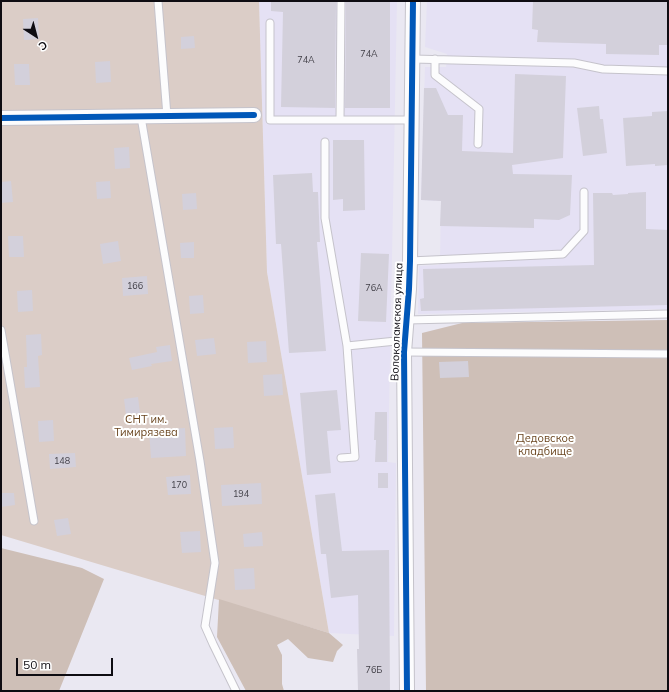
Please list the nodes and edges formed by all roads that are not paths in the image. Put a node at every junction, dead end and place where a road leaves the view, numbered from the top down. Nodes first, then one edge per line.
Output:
1 (158, 1) edge
2 (340, 1) edge
3 (413, 1) edge
4 (270, 23) dead end
5 (413, 59) junction
6 (435, 59) junction
7 (668, 71) edge
8 (254, 115) dead end
9 (1, 116) edge
10 (141, 116) junction
11 (167, 116) junction
12 (340, 120) junction
13 (412, 120) junction
14 (325, 142) dead end
15 (478, 144) dead end
16 (584, 192) dead end
17 (410, 261) junction
18 (668, 314) edge
19 (407, 320) junction
20 (1, 330) edge
21 (347, 346) junction
22 (405, 346) junction
23 (668, 354) edge
24 (341, 458) dead end
25 (34, 521) dead end
26 (236, 691) edge
27 (407, 691) edge

1 - 11 lane
2 - 12 lane
3 - 5 street, Волоколамская улица
4 - 12 lane
5 - 6 lane
5 - 13 street, Волоколамская улица
6 - 7 lane
6 - 15 lane
8 - 11 street
9 - 10 street
10 - 11 street
10 - 26 lane
12 - 13 lane
13 - 17 street, Волоколамская улица
14 - 21 lane
16 - 17 lane
17 - 19 street, Волоколамская улица
18 - 19 lane
19 - 22 street, Волоколамская улица
20 - 25 lane
21 - 22 lane
21 - 24 lane
22 - 23 lane
22 - 27 street, Волоколамская улица

